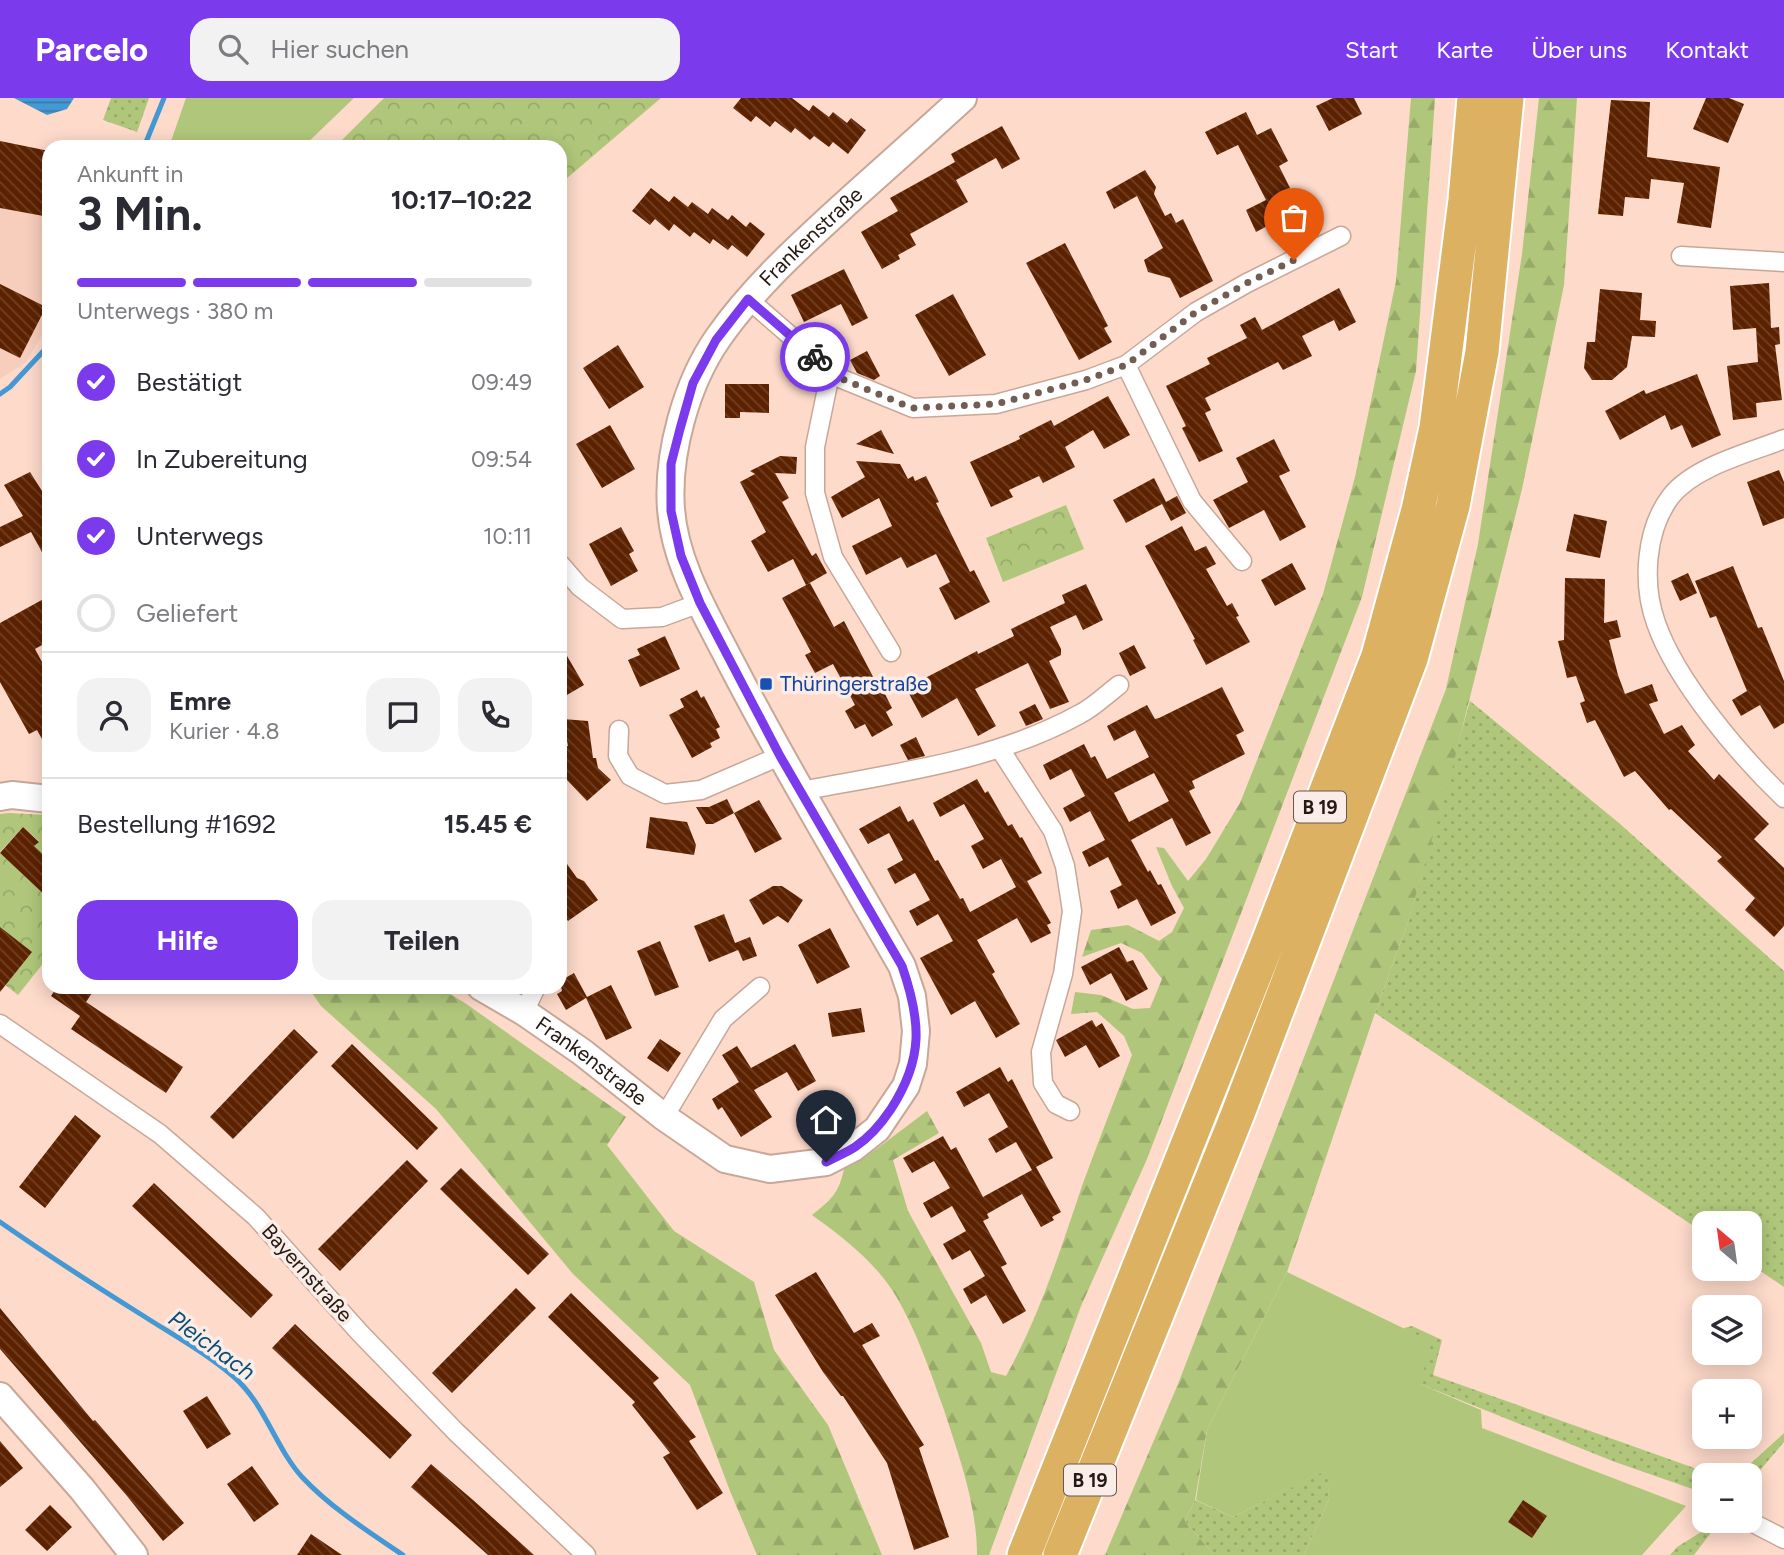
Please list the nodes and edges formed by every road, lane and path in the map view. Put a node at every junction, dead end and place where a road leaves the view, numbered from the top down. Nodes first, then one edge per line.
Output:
1 (964, 98) edge
2 (1474, 98) edge
3 (1507, 98) edge
4 (1341, 236) dead end
5 (1681, 256) dead end
6 (1784, 262) edge
7 (748, 299) junction
8 (1126, 365) junction
9 (830, 374) junction
10 (1784, 439) edge
11 (1242, 561) dead end
12 (567, 572) edge
13 (700, 603) junction
14 (891, 652) dead end
15 (1119, 685) dead end
16 (619, 730) dead end
17 (1000, 749) junction
18 (780, 756) junction
19 (801, 792) junction
20 (0, 797) edge
21 (42, 798) edge
22 (1784, 798) edge
23 (760, 987) dead end
24 (493, 994) edge
25 (533, 994) edge
26 (524, 1012) junction
27 (0, 1024) edge
28 (1070, 1111) dead end
29 (664, 1117) junction
30 (0, 1396) edge
31 (1762, 1528) edge
32 (1784, 1539) edge
33 (134, 1555) edge
34 (586, 1555) edge
35 (1024, 1555) edge
36 (1060, 1555) edge

1 - 7 street, Frankenstraße
2 - 35 highway, B 19
3 - 36 highway, B 19
4 - 8 street
5 - 6 street
7 - 9 street
7 - 13 street, Frankenstraße
8 - 9 street
8 - 11 street
9 - 14 street
10 - 22 street
12 - 13 street
13 - 18 street, Frankenstraße
15 - 17 street
16 - 18 street
17 - 19 street
17 - 28 street
18 - 19 street, Frankenstraße
19 - 29 street, Frankenstraße
20 - 21 street
23 - 29 street, Frankenstraße
24 - 26 street, Frankenstraße
25 - 26 street
26 - 29 street, Frankenstraße
27 - 34 street, Bayernstraße
30 - 33 street
31 - 32 street

